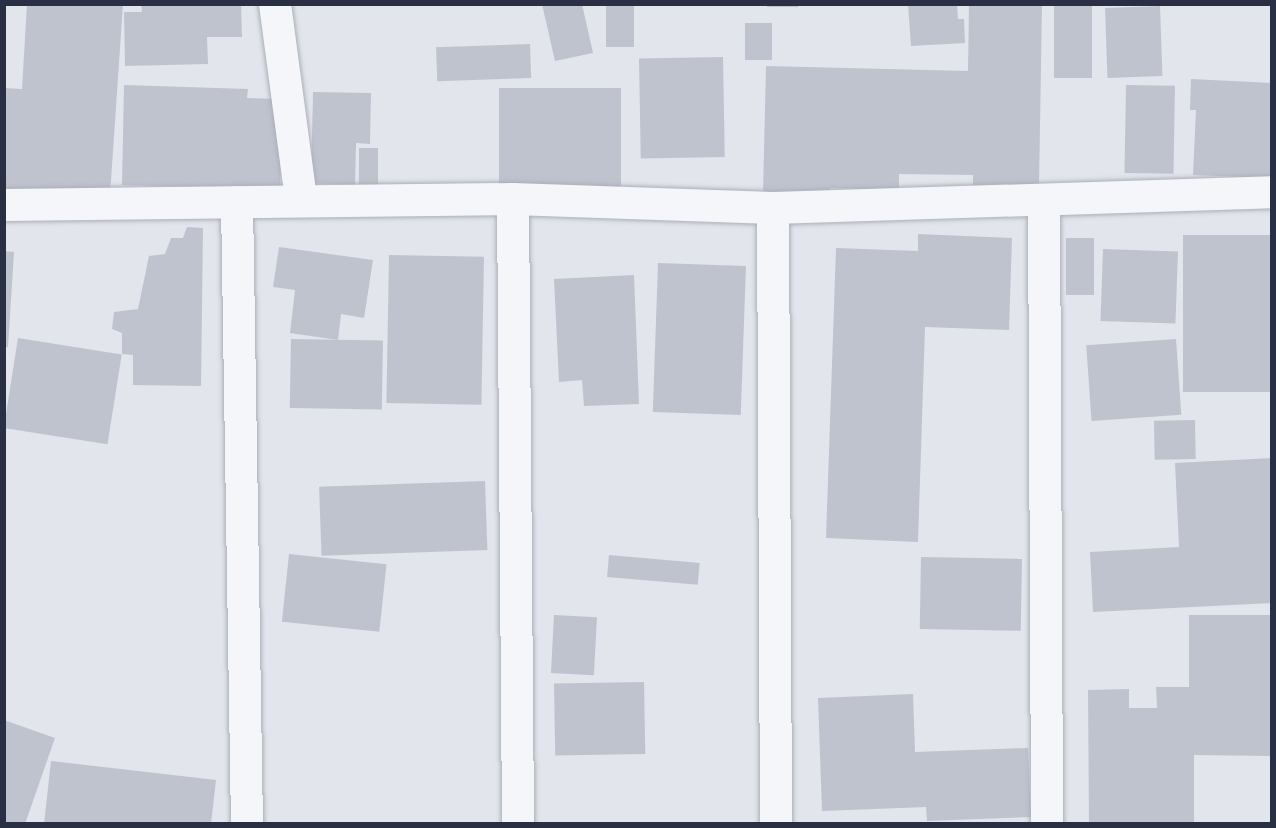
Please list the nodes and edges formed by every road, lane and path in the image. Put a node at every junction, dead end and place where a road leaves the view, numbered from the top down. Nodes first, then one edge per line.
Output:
1 (275, 4) edge
2 (1272, 192) edge
3 (513, 199) junction
4 (301, 200) junction
5 (1044, 200) junction
6 (237, 202) junction
7 (4, 205) edge
8 (773, 208) junction
9 (247, 824) edge
10 (518, 824) edge
11 (776, 824) edge
12 (1047, 824) edge

1 - 4 street
2 - 5 street
3 - 4 street
3 - 8 street
3 - 10 street
4 - 6 street
5 - 8 street
5 - 12 street
6 - 7 street
6 - 9 street
8 - 11 street

